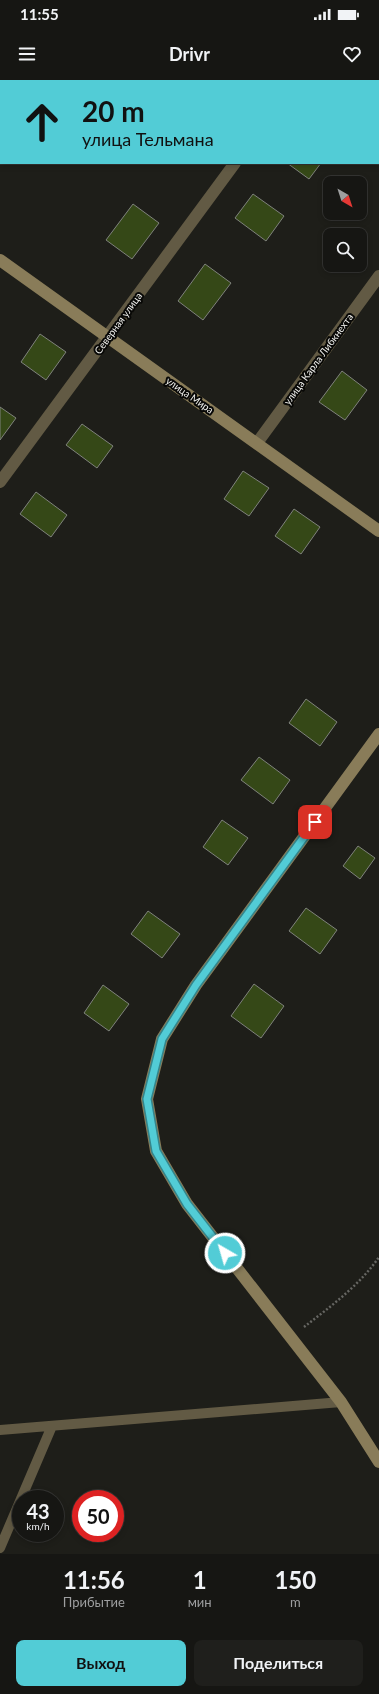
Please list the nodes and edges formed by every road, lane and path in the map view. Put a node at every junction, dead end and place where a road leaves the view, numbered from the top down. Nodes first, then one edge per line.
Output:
1 (234, 164) edge
2 (0, 260) edge
3 (379, 276) edge
4 (107, 337) junction
5 (257, 443) junction
6 (0, 482) edge
7 (379, 531) edge
8 (379, 734) edge
9 (379, 1257) edge
10 (291, 1338) junction
11 (341, 1402) junction
12 (52, 1426) junction
13 (0, 1430) edge
14 (379, 1462) edge
15 (0, 1548) edge

1 - 4 street, Северная улица
2 - 4 main road, улица Мира
3 - 5 street, улица Карла Либкнехта
4 - 5 main road, улица Мира
4 - 6 street, Северная улица
5 - 7 main road, улица Мира
8 - 10 main road
9 - 10 path
10 - 11 main road
11 - 12 lane
11 - 14 main road
12 - 13 lane
12 - 15 lane

